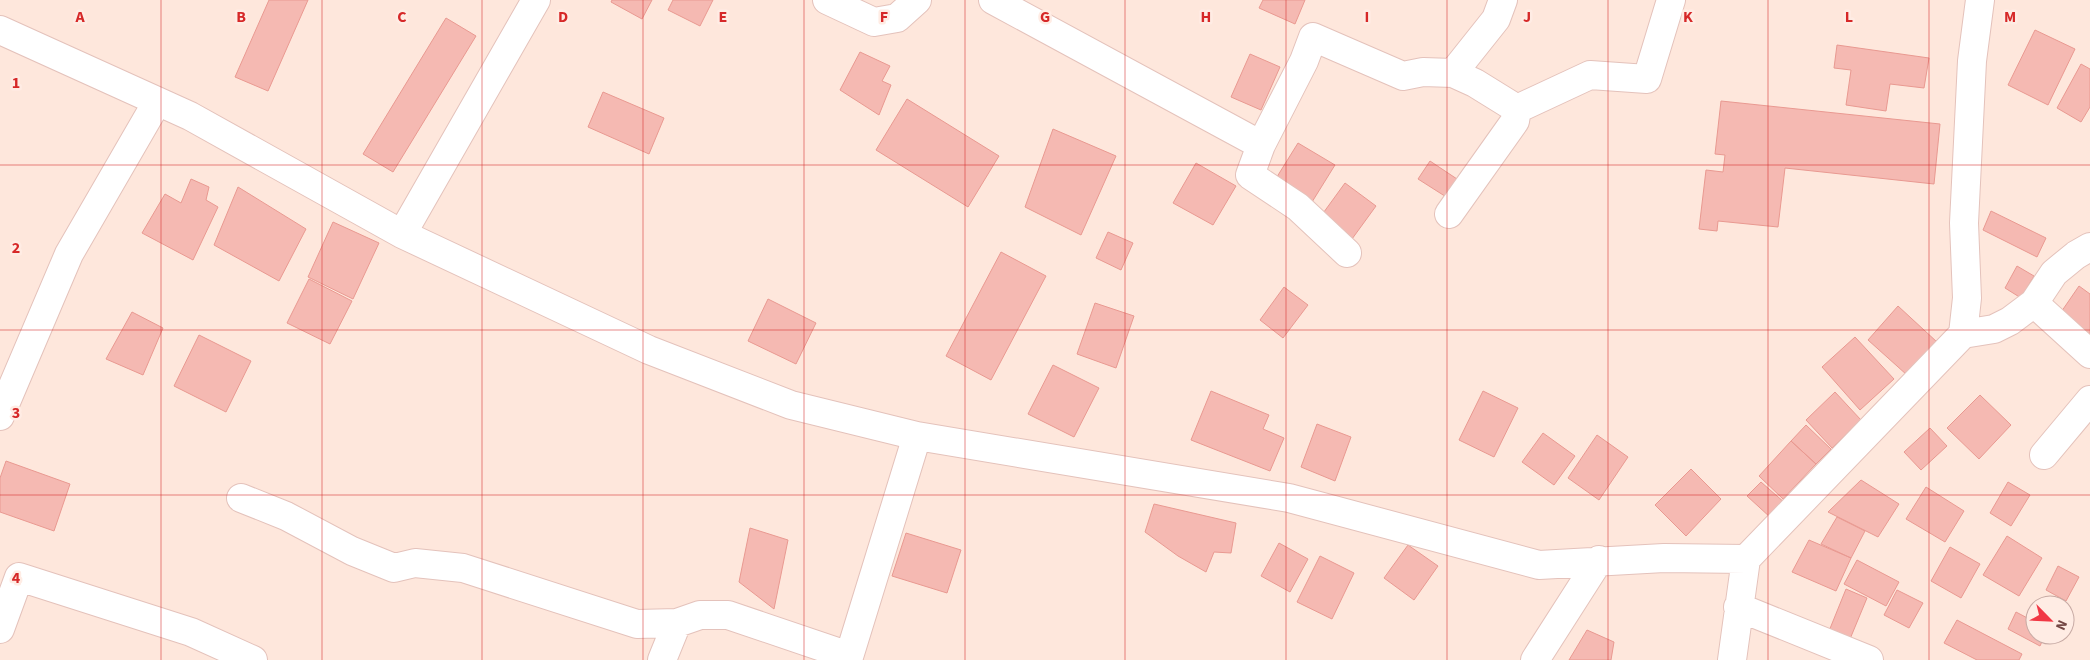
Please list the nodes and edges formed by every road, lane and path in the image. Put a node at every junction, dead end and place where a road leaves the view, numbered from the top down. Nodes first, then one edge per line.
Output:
1 (536, 0) edge
2 (828, 0) edge
3 (917, 0) edge
4 (993, 0) edge
5 (1503, 0) edge
6 (1671, 0) edge
7 (1980, 0) edge
8 (0, 30) edge
9 (1453, 73) junction
10 (157, 102) junction
11 (1517, 109) junction
12 (1261, 145) junction
13 (1449, 214) dead end
14 (402, 234) junction
15 (2090, 247) edge
16 (1347, 253) dead end
17 (2034, 303) junction
18 (1963, 334) junction
19 (2090, 354) edge
20 (2090, 400) edge
21 (0, 416) edge
22 (917, 436) junction
23 (2044, 455) dead end
24 (241, 498) dead end
25 (1746, 559) junction
26 (1598, 560) junction
27 (9, 574) edge
28 (1738, 607) junction
29 (677, 623) junction
30 (0, 629) edge
31 (848, 658) edge
32 (253, 660) edge
33 (662, 660) edge
34 (1535, 660) edge
35 (1732, 660) edge
36 (1869, 660) edge

1 - 14 street
2 - 3 street
4 - 12 street
5 - 9 street
6 - 11 street
7 - 18 street
8 - 10 street
9 - 11 street
9 - 12 street
10 - 14 street
10 - 21 street
11 - 13 street
12 - 16 street
14 - 22 street
15 - 17 street
17 - 18 street
17 - 19 street
18 - 25 street
20 - 23 street
22 - 26 street
22 - 31 street
24 - 29 street
25 - 26 street
25 - 28 street
26 - 34 street
27 - 30 street
27 - 32 street
28 - 35 street
28 - 36 street
29 - 31 street
29 - 33 street

